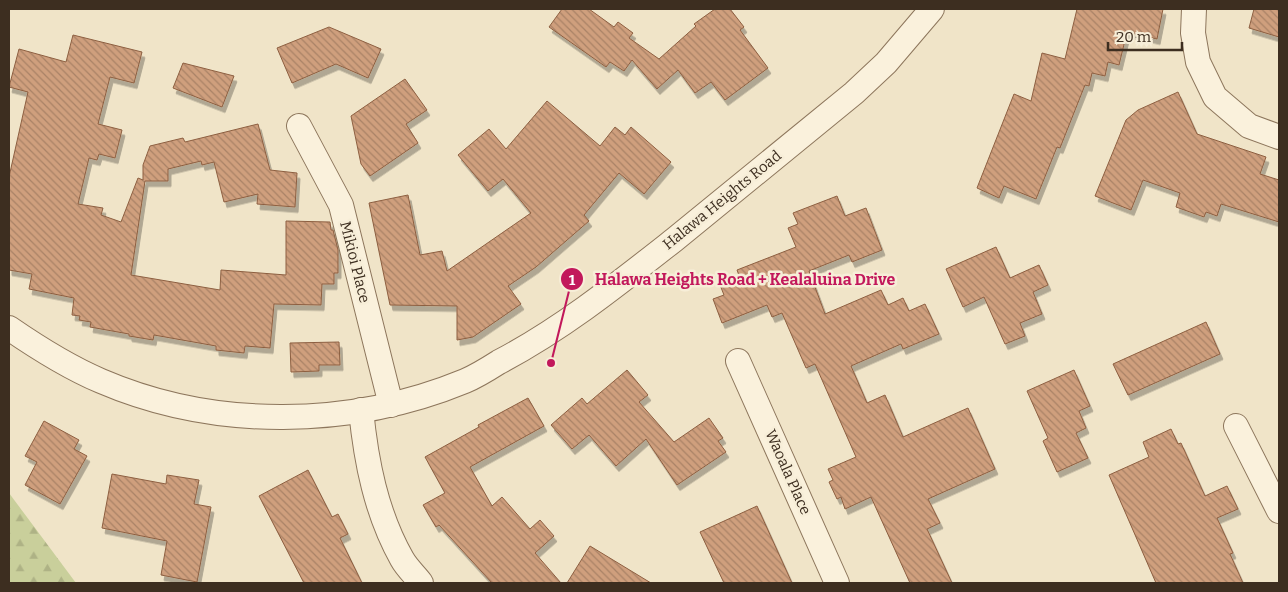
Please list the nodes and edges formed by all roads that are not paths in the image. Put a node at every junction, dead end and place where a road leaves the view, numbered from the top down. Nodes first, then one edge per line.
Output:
1 (932, 9) edge
2 (1194, 9) edge
3 (299, 126) dead end
4 (1279, 137) edge
5 (9, 328) edge
6 (738, 361) dead end
7 (391, 405) junction
8 (361, 410) junction
9 (1236, 426) dead end
10 (1279, 511) edge
11 (421, 583) edge
12 (837, 583) edge

1 - 7 street, Halawa Heights Road
2 - 4 street
3 - 7 street, Mikioi Place
5 - 8 street, Halawa Heights Road
6 - 12 street, Waoala Place
7 - 8 street, Halawa Heights Road
8 - 11 street
9 - 10 street

